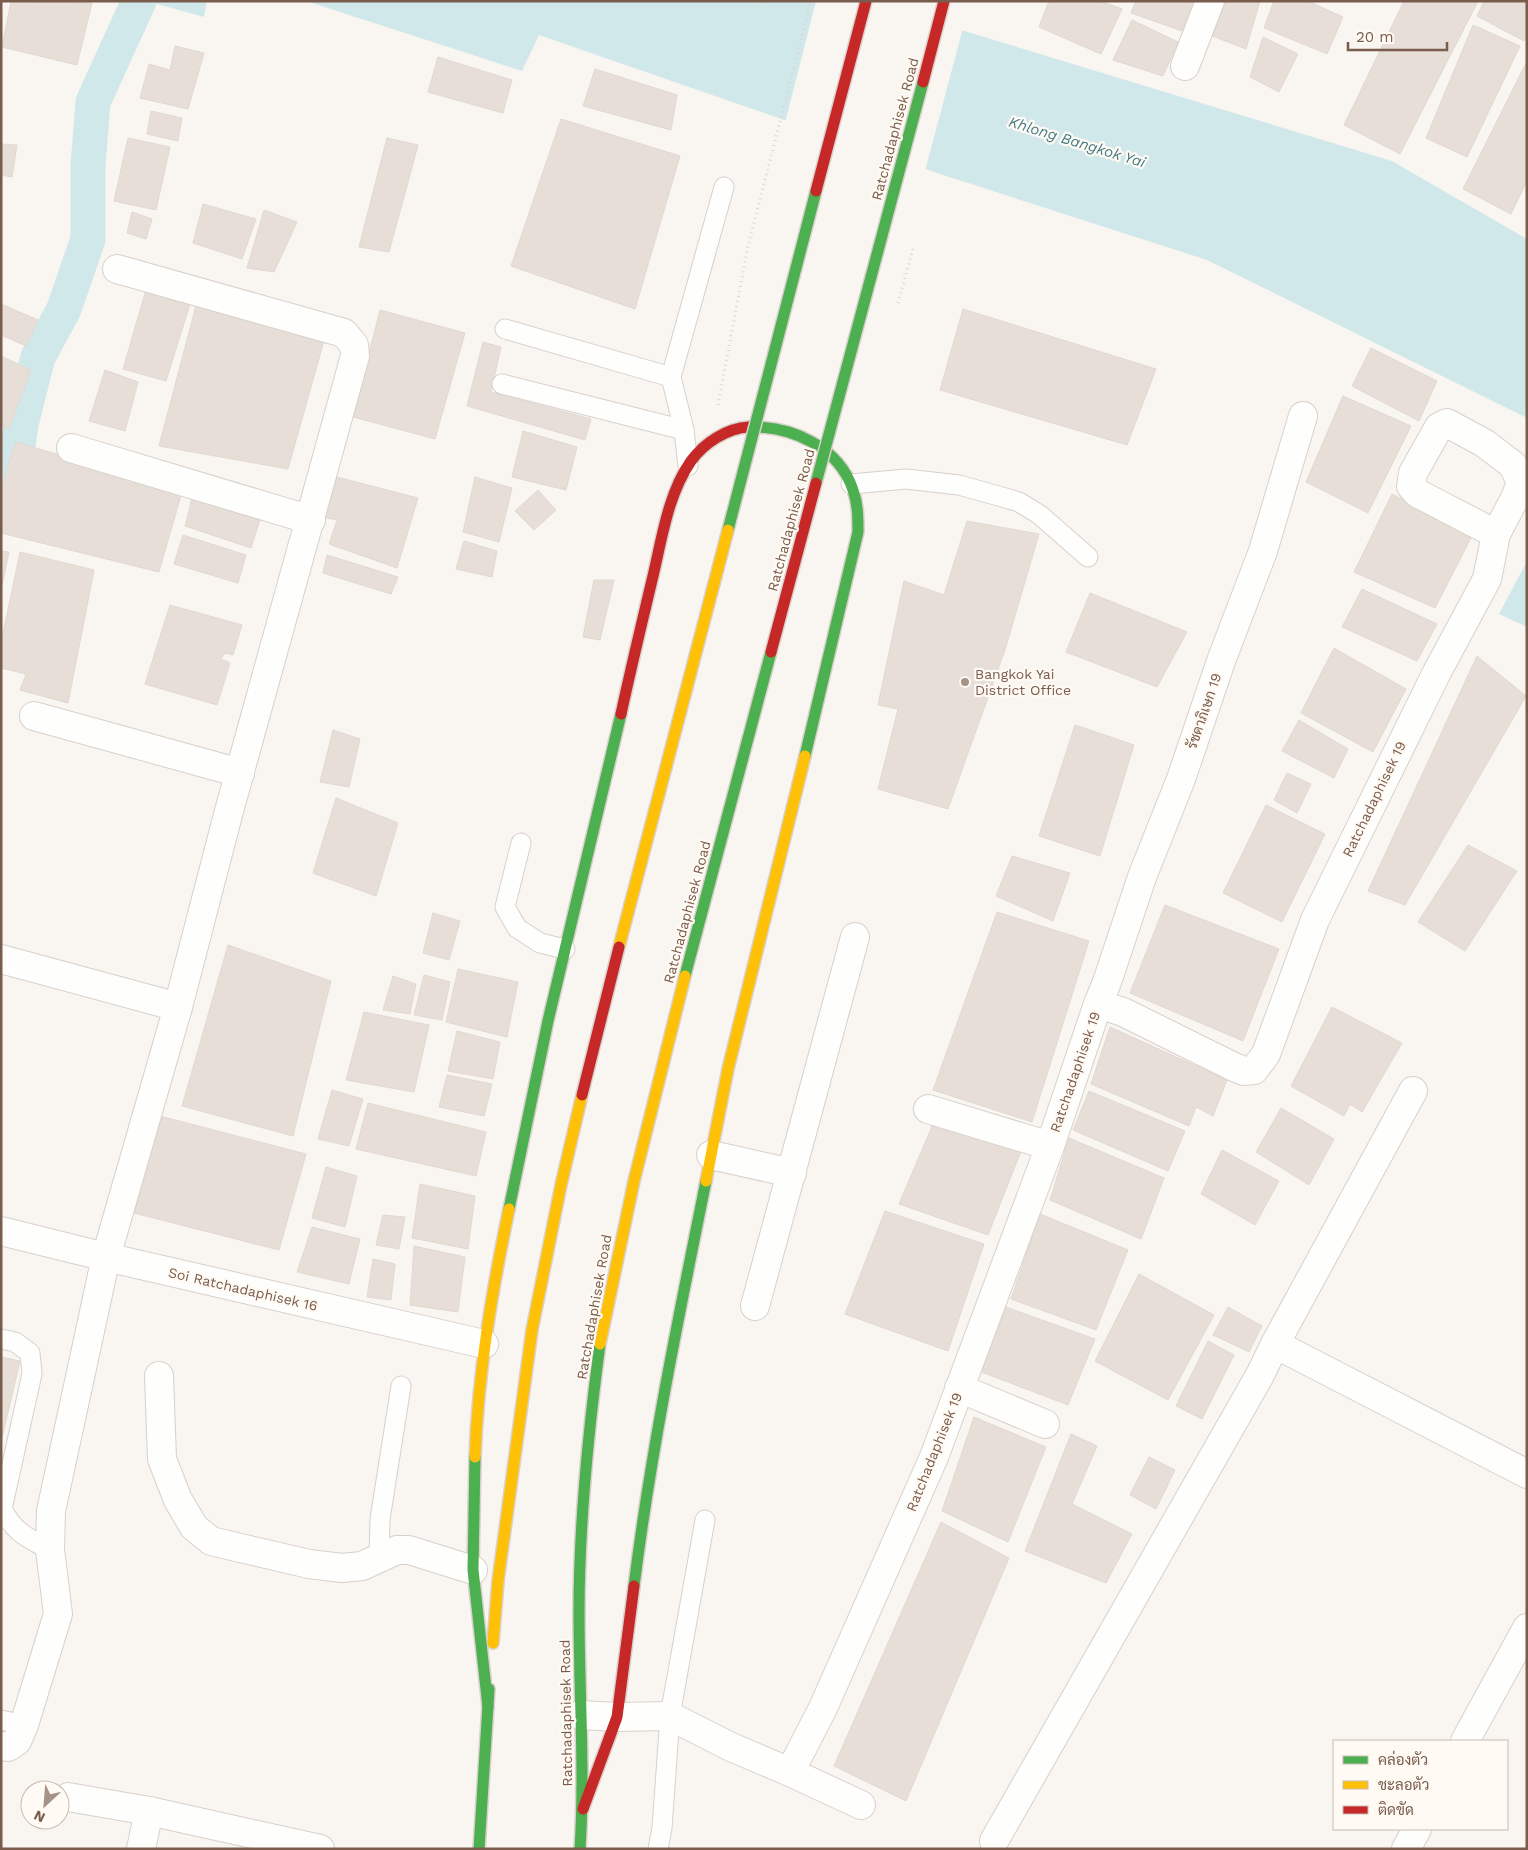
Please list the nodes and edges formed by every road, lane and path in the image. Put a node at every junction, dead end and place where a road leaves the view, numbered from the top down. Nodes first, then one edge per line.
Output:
1 (760, 1) edge
2 (811, 1) edge
3 (866, 1) edge
4 (944, 1) edge
5 (1210, 1) edge
6 (768, 4) dead end
7 (1185, 66) dead end
8 (724, 187) dead end
9 (117, 268) dead end
10 (505, 330) dead end
11 (671, 377) junction
12 (502, 384) dead end
13 (1303, 416) dead end
14 (684, 430) junction
15 (710, 442) junction
16 (71, 448) dead end
17 (688, 466) junction
18 (851, 484) junction
19 (311, 520) junction
20 (1496, 534) dead end
21 (1088, 557) dead end
22 (34, 716) dead end
23 (240, 773) junction
24 (521, 843) dead end
25 (855, 937) dead end
26 (565, 949) junction
27 (1, 959) edge
28 (1098, 1004) junction
29 (178, 1007) junction
30 (1413, 1091) dead end
31 (928, 1109) dead end
32 (1050, 1146) junction
33 (711, 1155) junction
34 (792, 1173) junction
35 (1, 1230) edge
36 (106, 1257) junction
37 (756, 1306) dead end
38 (1, 1339) edge
39 (484, 1344) junction
40 (1275, 1344) junction
41 (159, 1376) dead end
42 (401, 1386) dead end
43 (959, 1388) junction
44 (1044, 1424) dead end
45 (1527, 1474) edge
46 (2, 1510) edge
47 (705, 1520) dead end
48 (50, 1550) junction
49 (379, 1559) junction
50 (473, 1570) junction
51 (1527, 1628) edge
52 (488, 1707) junction
53 (580, 1716) junction
54 (670, 1716) junction
55 (617, 1717) junction
56 (13, 1723) edge
57 (1466, 1740) edge
58 (1, 1746) edge
59 (790, 1772) junction
60 (70, 1797) edge
61 (861, 1805) dead end
62 (583, 1809) junction
63 (148, 1811) junction
64 (1416, 1830) edge
65 (994, 1841) dead end
66 (141, 1849) edge
67 (320, 1849) edge
68 (481, 1849) edge
69 (580, 1849) edge
70 (658, 1849) edge
71 (1406, 1849) edge

1 - 6 path
2 - 15 path
3 - 52 main road, bridge
4 - 53 main road, Ratchadaphisek Road, bridge
5 - 7 street
8 - 11 lane
9 - 19 street
10 - 11 lane
11 - 14 lane
12 - 14 lane
13 - 28 street, รัชดาภิเษก 19
14 - 17 lane
15 - 17 main road
15 - 18 main road
16 - 19 street
17 - 26 main road
18 - 21 lane
18 - 33 main road
19 - 23 street
20 - 28 street, Ratchadaphisek 19
22 - 23 street
23 - 29 street
24 - 26 lane
25 - 34 street
26 - 39 main road
27 - 29 street
28 - 32 street, Ratchadaphisek 19
29 - 36 street
30 - 40 street
31 - 32 street
32 - 43 street, Ratchadaphisek 19
33 - 34 street
33 - 55 main road
34 - 37 street
35 - 36 street, Soi Ratchadaphisek 16
36 - 39 street, Soi Ratchadaphisek 16
36 - 48 street
38 - 46 lane
39 - 50 main road
40 - 45 street
40 - 65 street
41 - 49 street
42 - 49 lane
43 - 44 street
43 - 59 street, Ratchadaphisek 19
46 - 48 lane
47 - 54 lane
48 - 56 street
49 - 50 street
50 - 52 main road
51 - 57 street
52 - 68 main road
53 - 55 street
53 - 62 main road, Ratchadaphisek Road
54 - 55 street
54 - 59 street
54 - 70 lane
55 - 62 main road
56 - 58 street
59 - 61 street
60 - 63 street
62 - 69 main road, Ratchadaphisek Road
63 - 66 street
63 - 67 street
64 - 71 street

